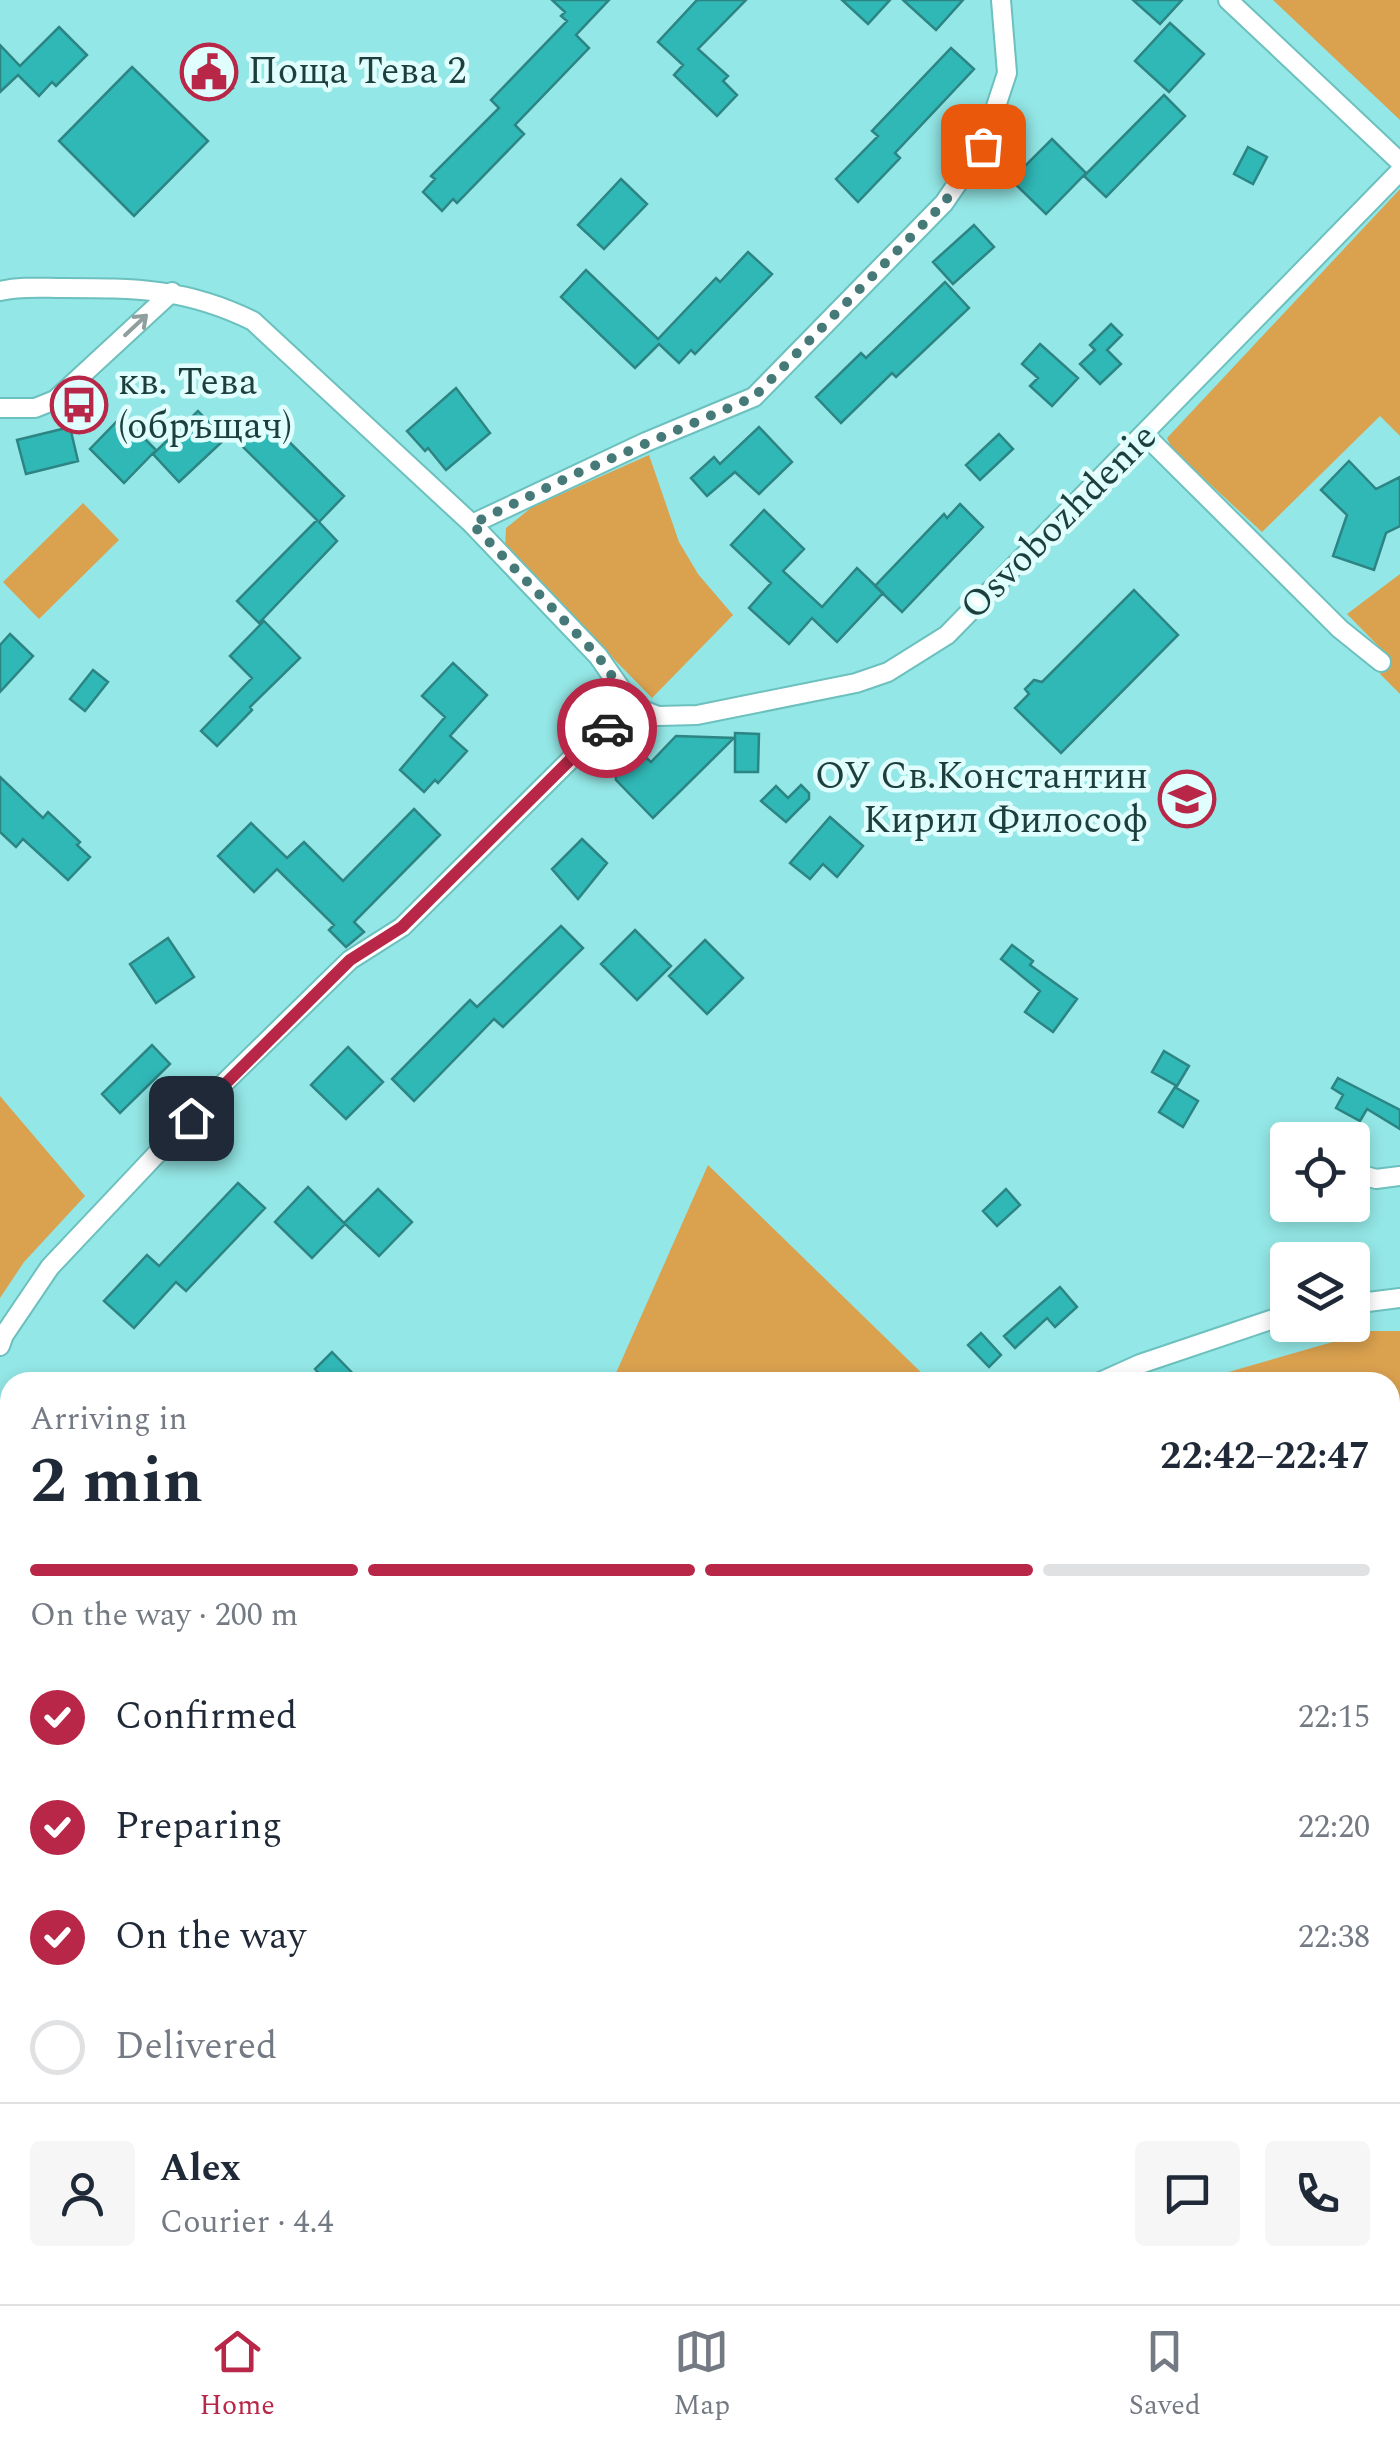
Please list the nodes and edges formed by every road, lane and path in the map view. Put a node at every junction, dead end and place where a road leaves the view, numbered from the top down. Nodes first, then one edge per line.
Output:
1 (1001, 0) edge
2 (1228, 0) edge
3 (1400, 162) edge
4 (1400, 171) edge
5 (0, 291) edge
6 (172, 292) junction
7 (0, 408) edge
8 (1145, 435) junction
9 (472, 524) junction
10 (1380, 662) dead end
11 (633, 706) junction
12 (1370, 1176) edge
13 (1400, 1176) edge
14 (1400, 1298) edge
15 (1370, 1302) edge
16 (1270, 1320) edge
17 (0, 1346) edge
18 (1122, 1372) edge

1 - 9 street
2 - 3 street
4 - 8 street, Osvobozhdenie
5 - 6 street
7 -> 6 street
6 - 9 street
8 - 10 street
8 - 11 street, Osvobozhdenie
9 - 11 street
11 - 17 street
12 - 13 street
14 - 15 street
16 - 18 street

